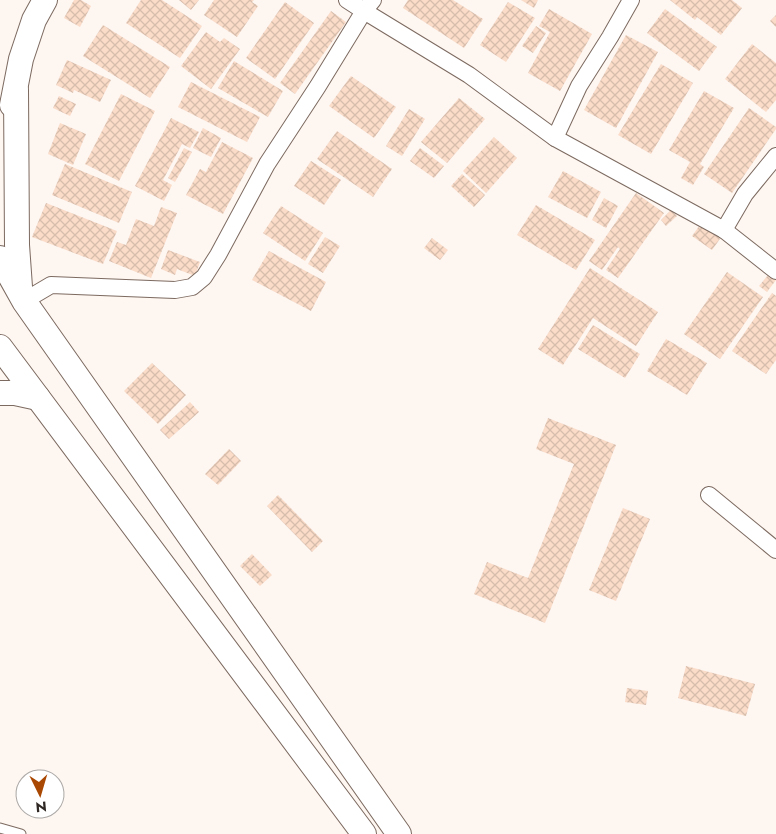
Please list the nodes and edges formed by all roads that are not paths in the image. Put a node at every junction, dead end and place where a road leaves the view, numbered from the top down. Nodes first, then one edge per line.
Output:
1 (45, 0) edge
2 (347, 0) edge
3 (631, 0) edge
4 (368, 6) edge
5 (8, 77) edge
6 (555, 138) junction
7 (0, 150) edge
8 (776, 156) edge
9 (724, 230) junction
10 (0, 258) edge
11 (776, 271) edge
12 (22, 298) junction
13 (0, 347) edge
14 (0, 393) edge
15 (38, 398) junction
16 (708, 495) dead end
17 (776, 550) edge
18 (0, 828) edge
19 (21, 834) edge
20 (364, 834) edge
21 (399, 834) edge

1 - 5 main road
2 - 4 street
3 - 6 street
4 - 6 street
4 - 12 street
5 - 7 main road
5 - 12 main road
6 - 9 street
8 - 9 street
9 - 11 street
10 - 12 main road
12 - 21 main road
13 - 15 main road
14 - 15 main road
15 - 20 main road
16 - 17 street
18 - 19 lane

